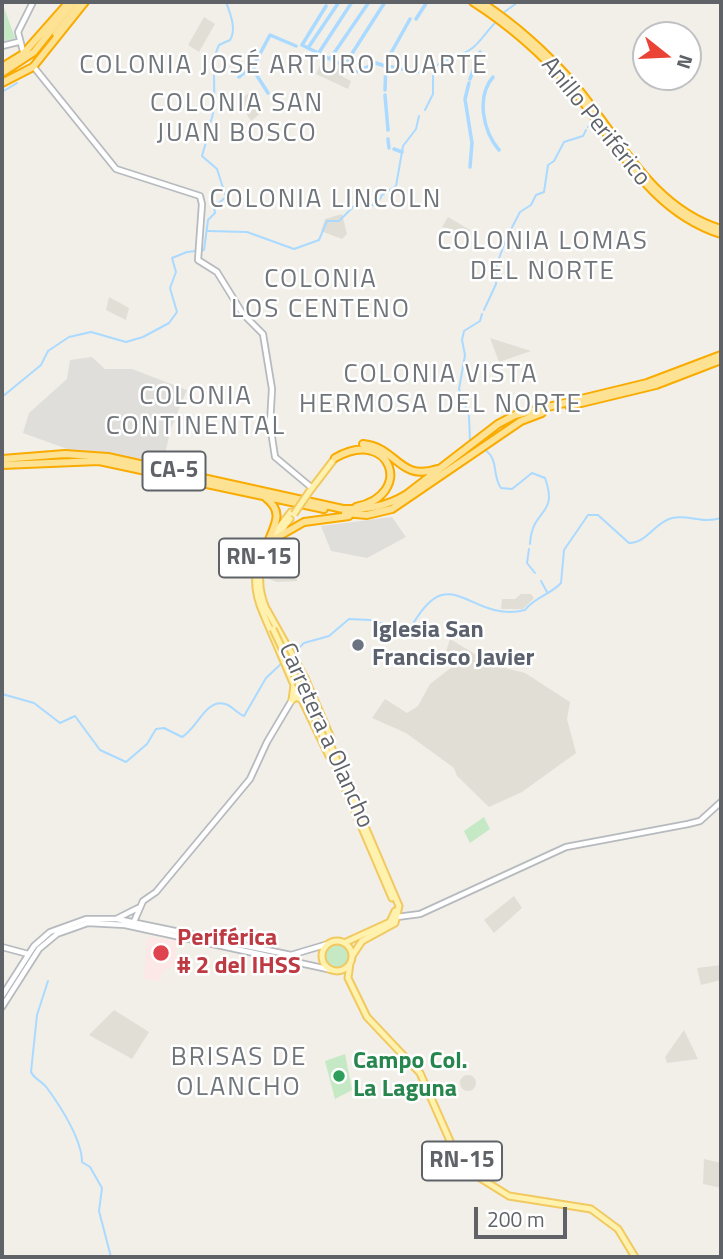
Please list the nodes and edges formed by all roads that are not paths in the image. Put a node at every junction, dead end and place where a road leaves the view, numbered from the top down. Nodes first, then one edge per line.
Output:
1 (33, 2) edge
2 (69, 2) edge
3 (74, 2) edge
4 (84, 2) edge
5 (473, 2) edge
6 (481, 2) edge
7 (18, 42) junction
8 (2, 46) edge
9 (24, 55) junction
10 (33, 66) junction
11 (2, 70) edge
12 (2, 81) edge
13 (721, 229) edge
14 (721, 234) edge
15 (721, 358) edge
16 (498, 424) junction
17 (485, 433) junction
18 (505, 435) junction
19 (491, 444) junction
20 (335, 458) junction
21 (2, 462) edge
22 (442, 467) junction
23 (310, 490) junction
24 (265, 497) junction
25 (343, 509) junction
26 (292, 513) junction
27 (357, 515) junction
28 (275, 538) junction
29 (268, 542) junction
30 (265, 611) junction
31 (305, 678) junction
32 (297, 688) junction
33 (292, 700) junction
34 (335, 763) junction
35 (721, 802) edge
36 (139, 907) junction
37 (400, 915) junction
38 (117, 919) junction
39 (133, 924) junction
40 (344, 943) junction
41 (328, 944) junction
42 (2, 947) edge
43 (30, 955) junction
44 (352, 956) junction
45 (349, 963) junction
46 (334, 970) junction
47 (348, 978) junction
48 (2, 996) edge
49 (2, 1007) edge
50 (635, 1257) edge

1 - 7 street
2 - 9 highway
3 - 11 highway
4 - 10 highway
4 - 12 highway
5 - 14 highway, Anillo Periférico
6 - 13 highway, Anillo Periférico
7 - 8 street
7 - 9 street
9 - 11 highway
10 - 12 highway
10 - 23 street
15 - 16 highway, CA-5
15 - 18 highway, CA-5
16 - 17 highway, CA-5
16 - 18 highway
17 - 19 highway
17 - 22 highway, CA-5
18 - 19 highway, CA-5
19 - 27 highway, CA-5
20 - 22 highway
20 - 23 main road, Carretera a Olancho / RN-15
20 - 25 highway
21 - 24 highway, CA-5
21 - 25 highway, CA-5
22 - 25 highway, CA-5
23 - 26 main road, Carretera a Olancho / RN-15, bridge
24 - 27 highway, CA-5
24 - 29 highway
26 - 28 main road, Carretera a Olancho / RN-15
26 - 29 main road, Carretera a Olancho / RN-15
27 - 28 highway
28 - 30 main road, Carretera a Olancho / RN-15
29 - 30 main road, Carretera a Olancho / RN-15
30 - 31 main road
30 - 32 main road, bridge
30 - 34 main road, Carretera a Olancho / RN-15, bridge
31 - 32 street
31 - 34 main road
32 - 33 main road
33 - 34 main road
33 - 36 street
34 - 37 main road, Carretera a Olancho / RN-15
34 - 40 main road, Carretera a Olancho / RN-15
35 - 37 street
36 - 38 street
36 - 39 street
37 - 44 main road
38 - 39 street
38 - 43 street
39 - 41 street
39 - 43 street
39 - 46 street
40 - 41 main road, RN-15
40 - 44 main road
41 - 46 main road
42 - 43 street
43 - 48 street
43 - 49 street
44 - 45 main road
45 - 46 main road
45 - 47 main road
46 - 47 main road
47 - 50 main road, RN-15

